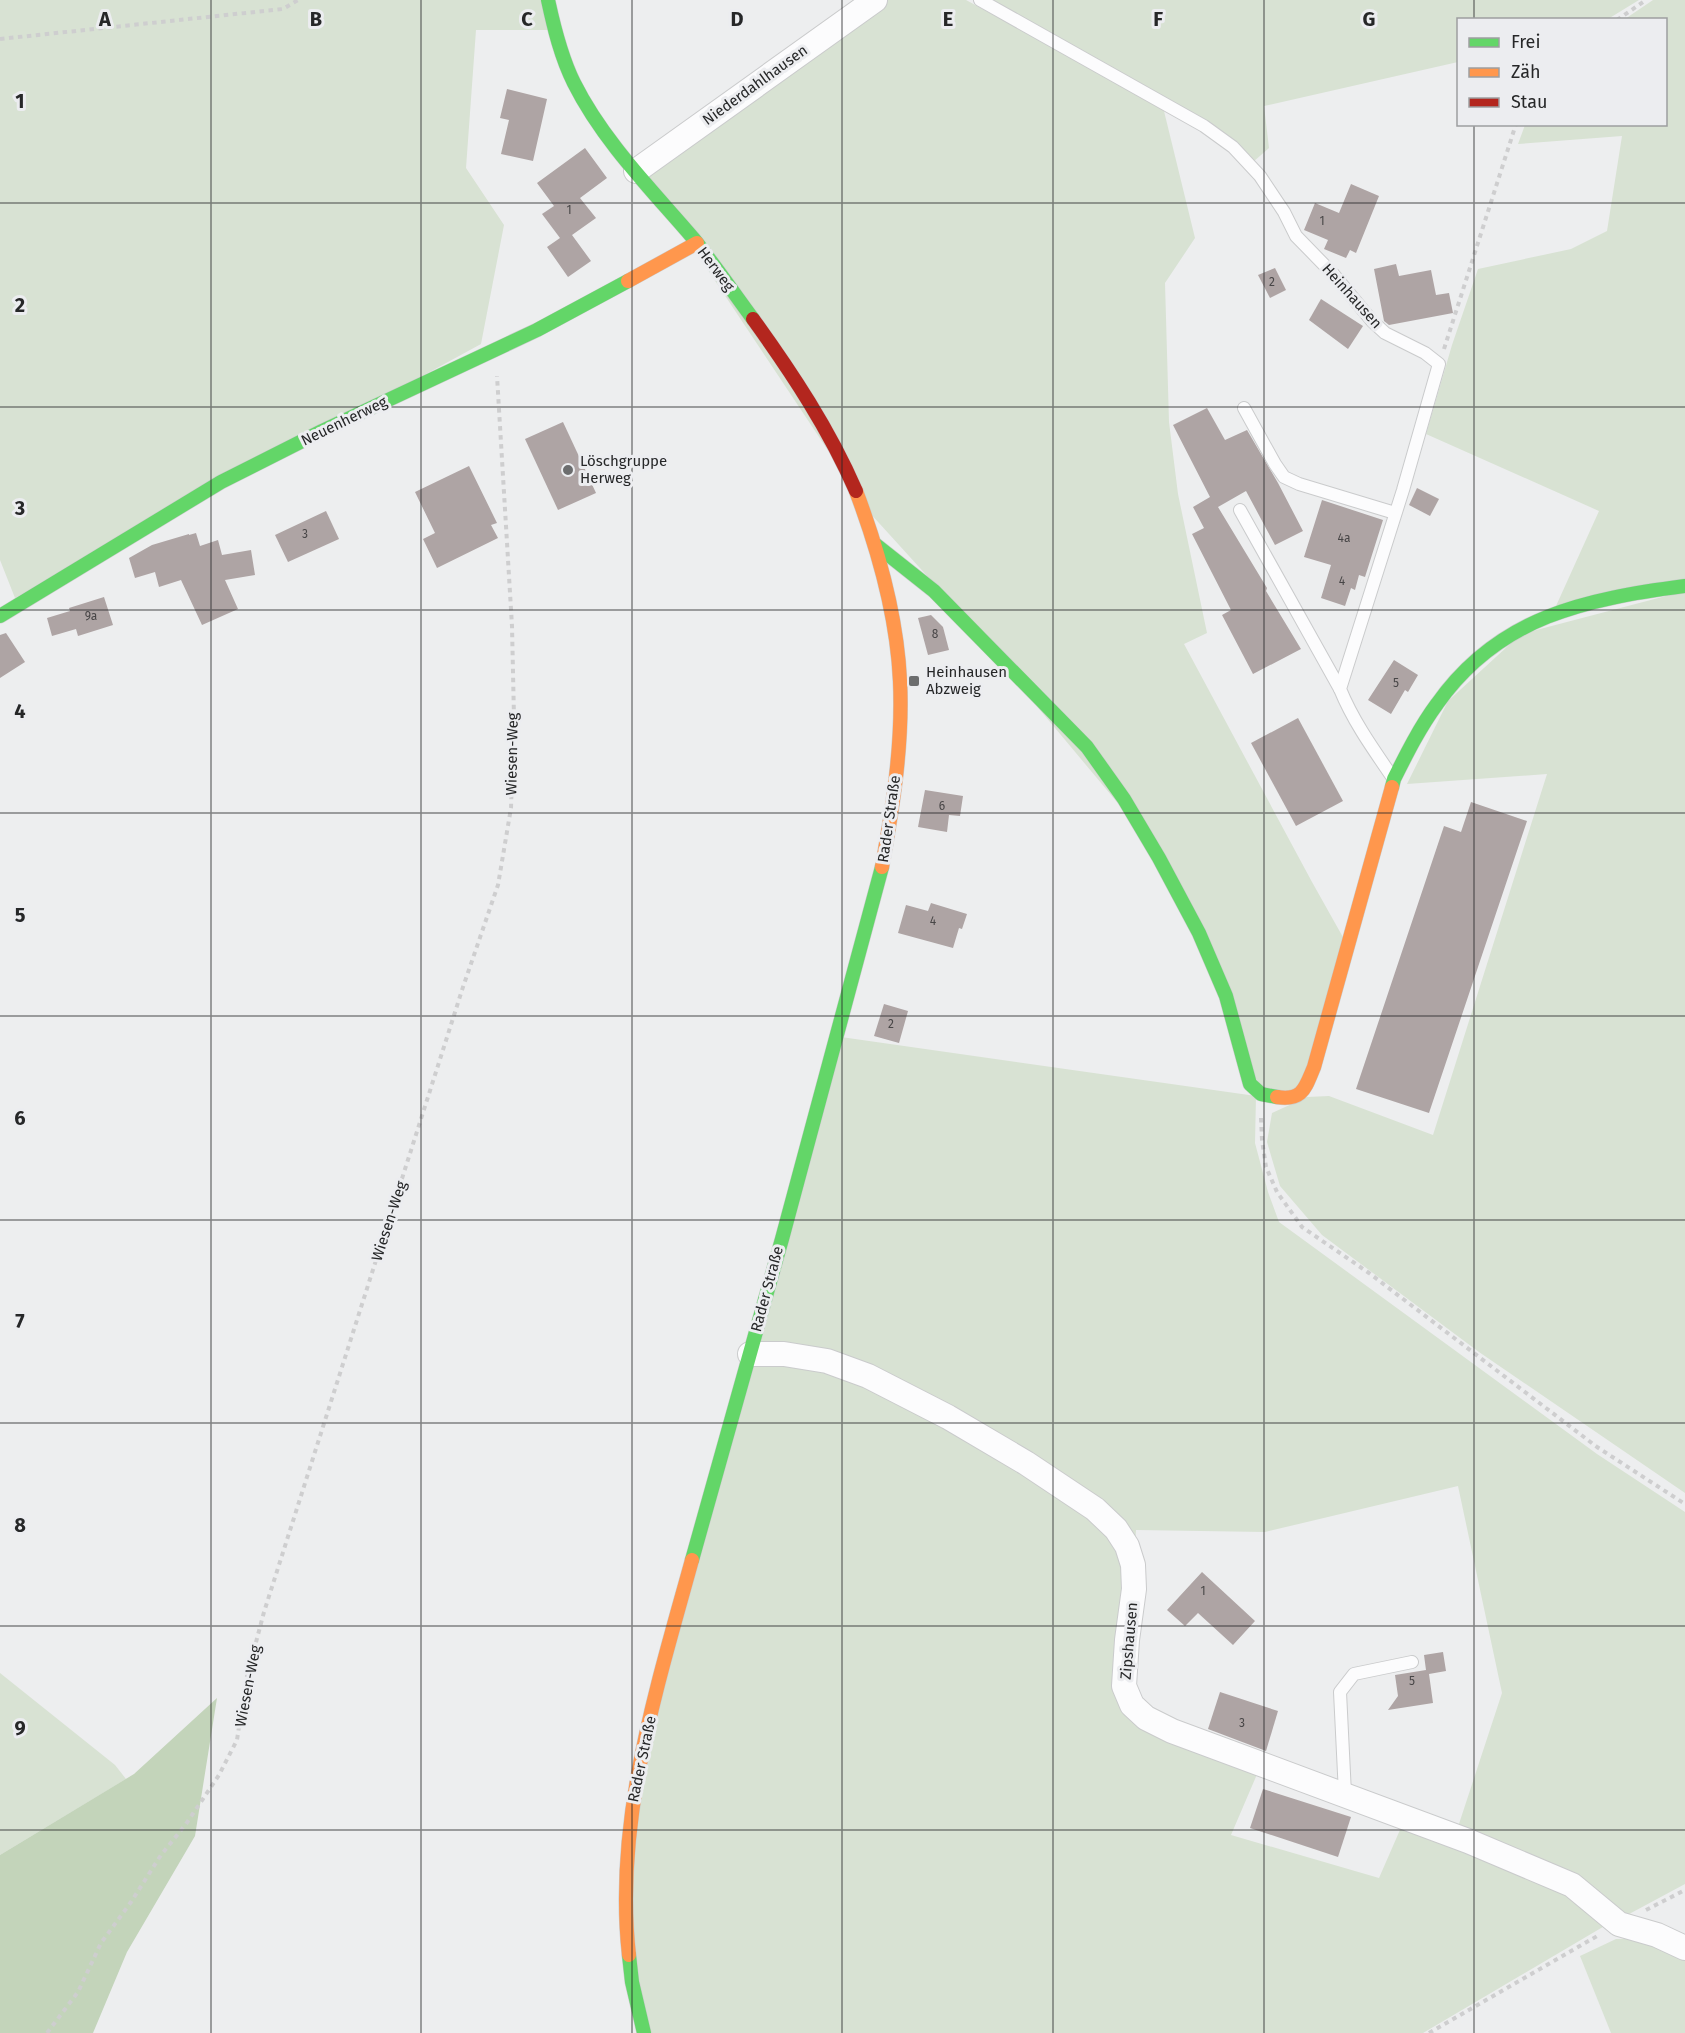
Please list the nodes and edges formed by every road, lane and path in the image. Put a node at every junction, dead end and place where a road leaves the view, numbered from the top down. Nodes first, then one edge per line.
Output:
1 (297, 0) edge
2 (548, 0) edge
3 (875, 0) edge
4 (980, 0) edge
5 (1646, 0) edge
6 (1620, 18) edge
7 (0, 39) edge
8 (1515, 126) edge
9 (636, 171) junction
10 (697, 243) junction
11 (493, 349) junction
12 (1439, 364) junction
13 (1244, 408) dead end
14 (1240, 510) dead end
15 (1395, 513) junction
16 (876, 545) junction
17 (1685, 586) edge
18 (0, 616) edge
19 (1340, 689) junction
20 (1394, 779) junction
21 (1261, 1094) junction
22 (750, 1354) junction
23 (1685, 1504) edge
24 (1412, 1662) dead end
25 (1345, 1794) junction
26 (1685, 1890) edge
27 (1619, 1924) junction
28 (1685, 1948) edge
29 (47, 2033) edge
30 (644, 2033) edge
31 (1429, 2033) edge

1 - 7 path
2 - 9 street, Herweg
3 - 9 street, Niederdahlhausen
4 - 12 lane, Heinhausen
5 - 6 path
8 - 12 path
9 - 10 street, Herweg
10 - 11 street, Neuenherweg
10 - 16 street, Herweg
11 - 18 street, Neuenherweg
11 - 29 path, Wiesen-Weg
12 - 15 lane
13 - 15 lane
14 - 19 lane
15 - 19 lane
16 - 21 street
16 - 22 street, Rader Straße
17 - 20 street
19 - 20 lane
20 - 21 street
21 - 23 path
22 - 25 street, Zipshausen
22 - 30 street, Rader Straße
24 - 25 lane
25 - 27 street, Zipshausen
26 - 27 path
27 - 28 street
27 - 31 path

